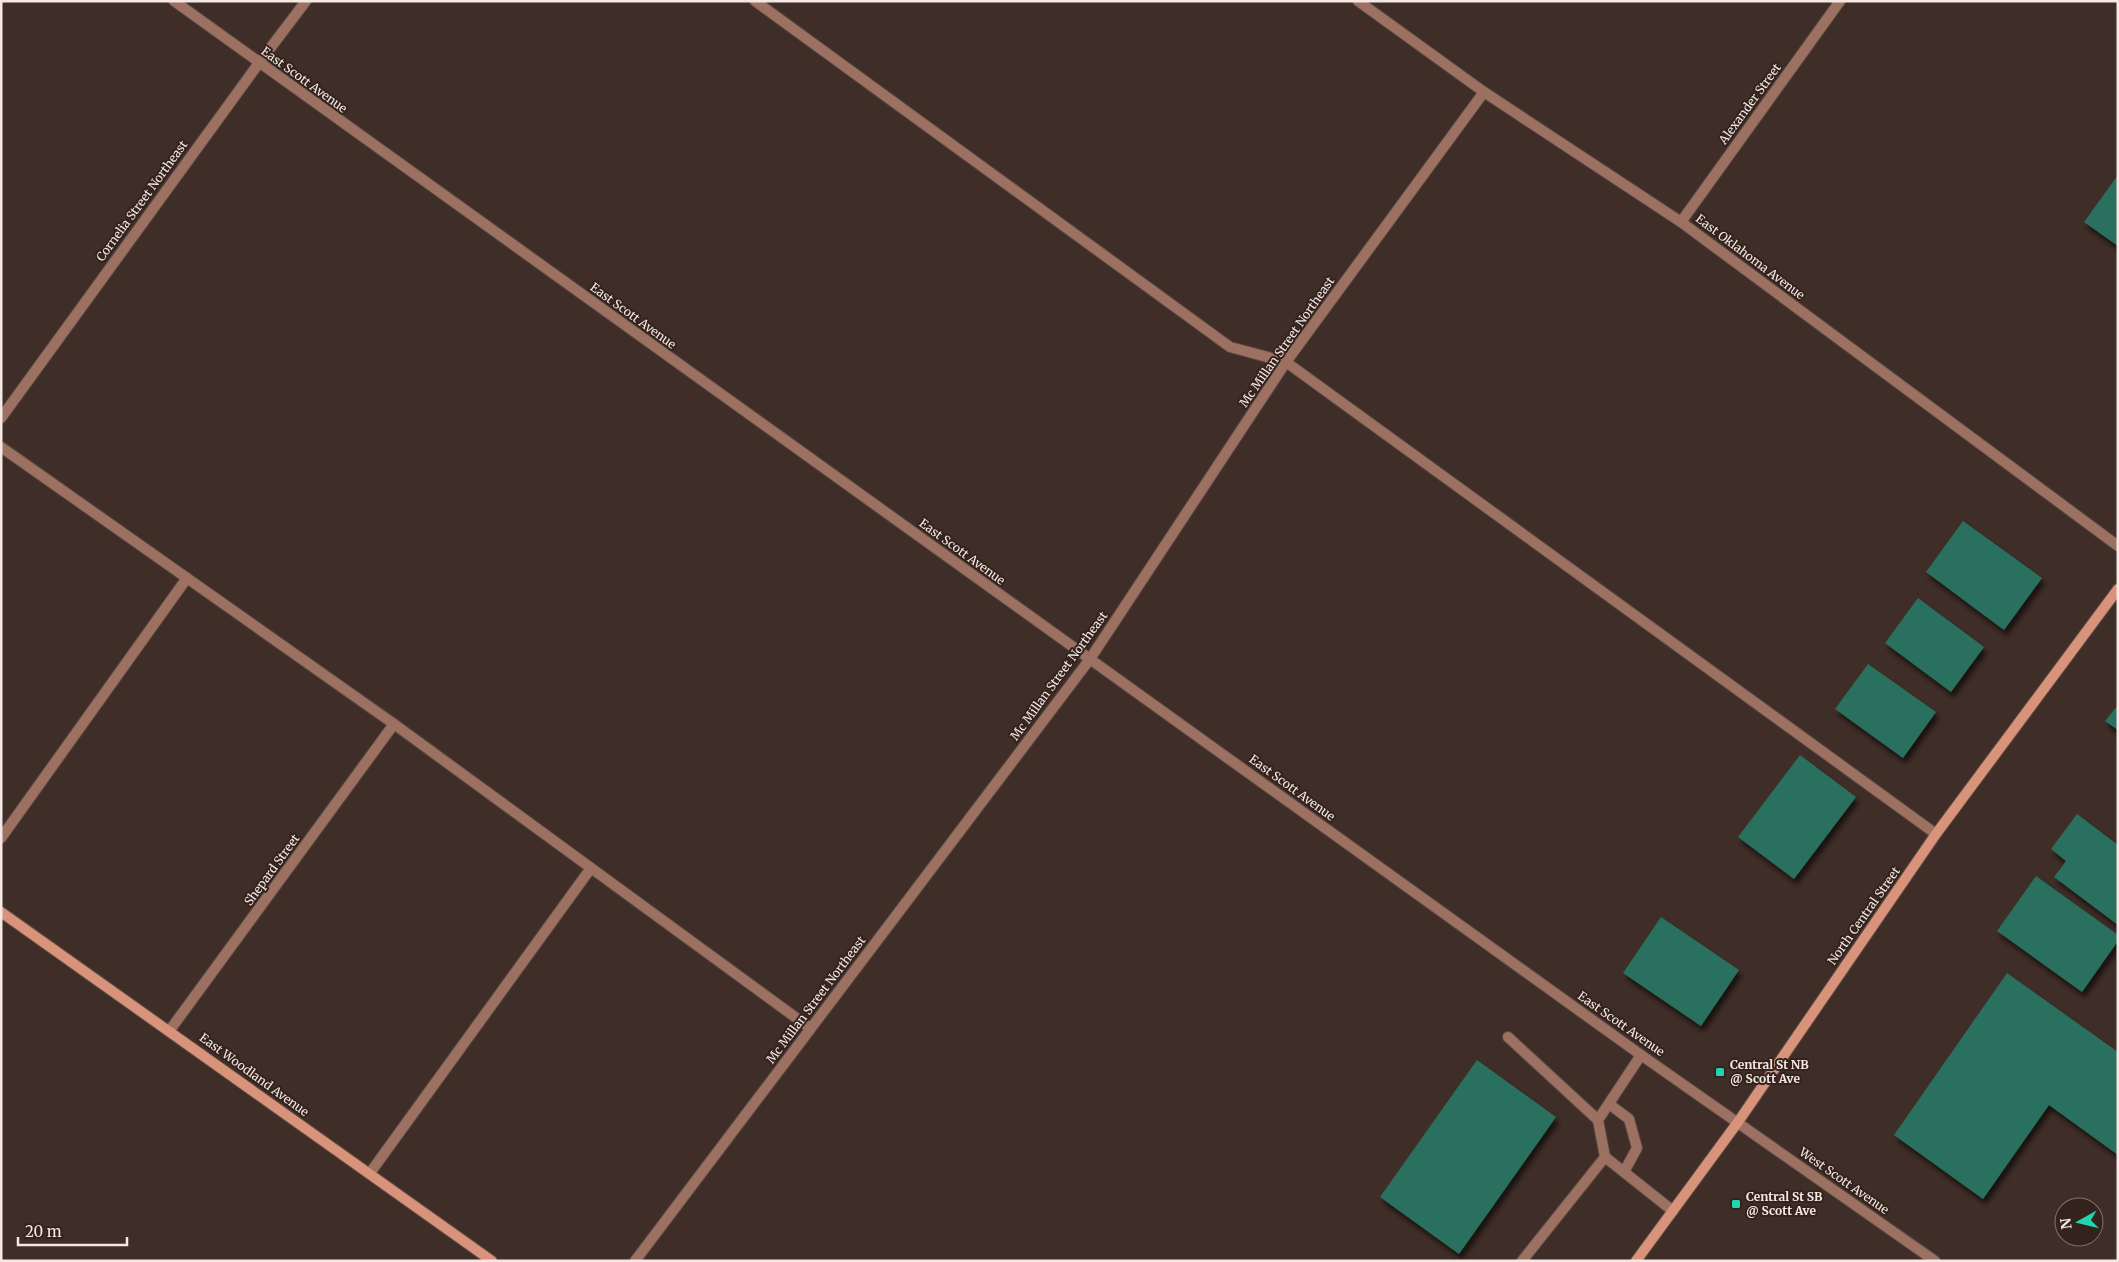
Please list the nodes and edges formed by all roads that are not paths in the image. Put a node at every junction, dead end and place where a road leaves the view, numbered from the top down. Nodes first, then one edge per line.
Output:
1 (174, 1) edge
2 (306, 1) edge
3 (755, 1) edge
4 (1358, 1) edge
5 (1840, 1) edge
6 (258, 62) junction
7 (1484, 92) junction
8 (1680, 222) junction
9 (1286, 362) junction
10 (1, 418) edge
11 (1, 447) edge
12 (2118, 546) edge
13 (187, 578) junction
14 (2118, 589) edge
15 (1090, 659) junction
16 (394, 724) junction
17 (1936, 834) junction
18 (1, 838) edge
19 (591, 868) junction
20 (1, 912) edge
21 (810, 1028) junction
22 (170, 1030) junction
23 (1508, 1038) dead end
24 (1641, 1054) junction
25 (1609, 1104) junction
26 (1598, 1120) junction
27 (1738, 1122) junction
28 (1605, 1157) junction
29 (1624, 1172) junction
30 (370, 1174) junction
31 (1673, 1211) junction
32 (492, 1261) edge
33 (635, 1261) edge
34 (1522, 1261) edge
35 (1636, 1261) edge
36 (1935, 1261) edge

1 - 6 street, East Scott Avenue
2 - 6 street, Cornelia Street Northeast
3 - 9 street
4 - 7 street, East Oklahoma Avenue
5 - 8 street, Alexander Street
6 - 10 street, Cornelia Street Northeast
6 - 15 street, East Scott Avenue
7 - 8 street, East Oklahoma Avenue
7 - 9 street, Mc Millan Street Northeast
8 - 12 street, East Oklahoma Avenue
9 - 15 street, Mc Millan Street Northeast
9 - 17 street
11 - 13 street
13 - 16 street
13 - 18 street
14 - 17 main road, North Central Street
15 - 21 street, Mc Millan Street Northeast
15 - 24 street, East Scott Avenue
16 - 19 street
16 - 22 street, Shepard Street
17 - 27 main road, North Central Street
19 - 21 street
19 - 30 street
20 - 22 main road, East Woodland Avenue
21 - 33 street, Mc Millan Street Northeast
22 - 30 main road, East Woodland Avenue
23 - 26 street
24 - 25 street
24 - 27 street, East Scott Avenue
25 - 26 street
25 - 29 street
26 - 28 street
27 - 31 main road, North Central Street
27 - 36 street, West Scott Avenue
28 - 29 street
28 - 34 street
29 - 31 street
30 - 32 main road, East Woodland Avenue
31 - 35 main road, North Central Street

